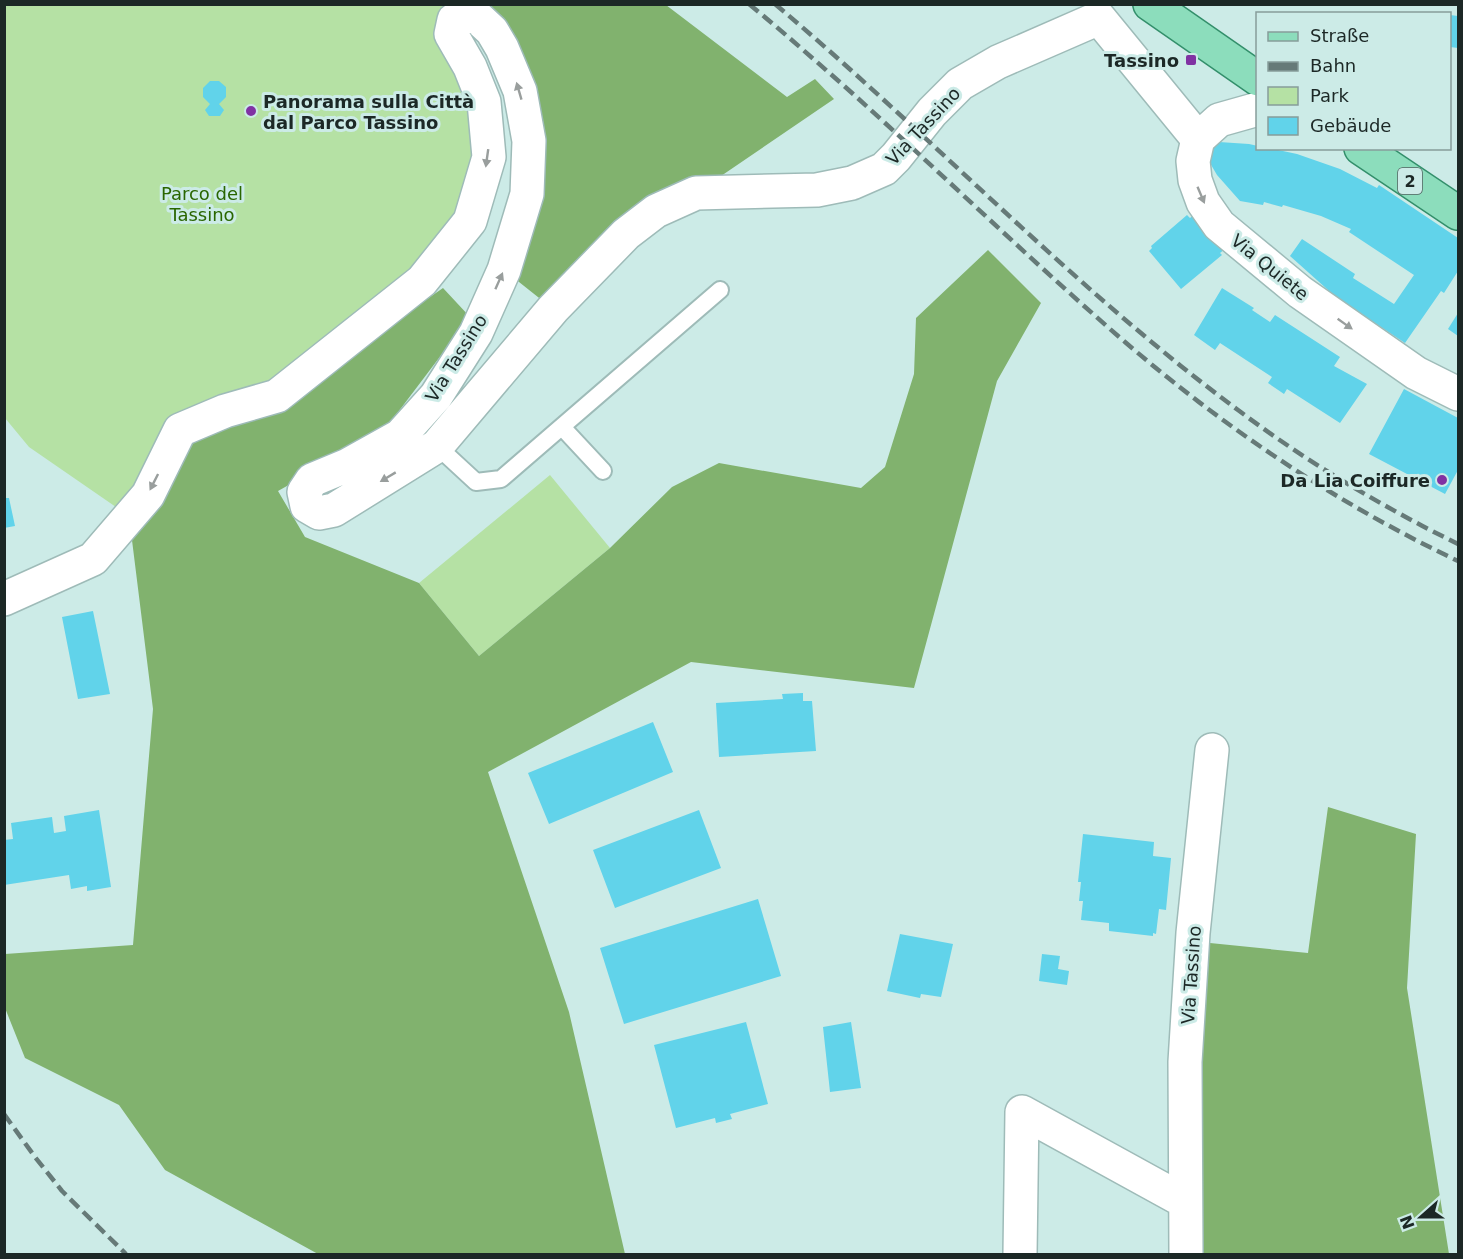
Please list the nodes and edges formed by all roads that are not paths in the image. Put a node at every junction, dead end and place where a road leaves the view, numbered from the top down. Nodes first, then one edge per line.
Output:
1 (1150, 4) edge
2 (1103, 11) edge
3 (1256, 78) edge
4 (1256, 109) edge
5 (1198, 139) junction
6 (1364, 150) edge
7 (1458, 213) edge
8 (720, 290) dead end
9 (1458, 394) edge
10 (562, 427) junction
11 (437, 446) junction
12 (603, 471) dead end
13 (4, 599) edge
14 (1212, 750) dead end
15 (1185, 1201) junction
16 (1020, 1254) edge
17 (1186, 1254) edge

1 - 3 main road
2 - 5 street
2 - 11 street, Via Tassino
4 - 5 street
5 -> 9 street, Via Quiete
6 - 7 main road, 2
8 - 10 lane
10 - 11 lane
10 - 12 lane
11 -> 13 street, Via Tassino
14 - 15 street, Via Tassino
15 - 16 street
15 - 17 street, Via Tassino

